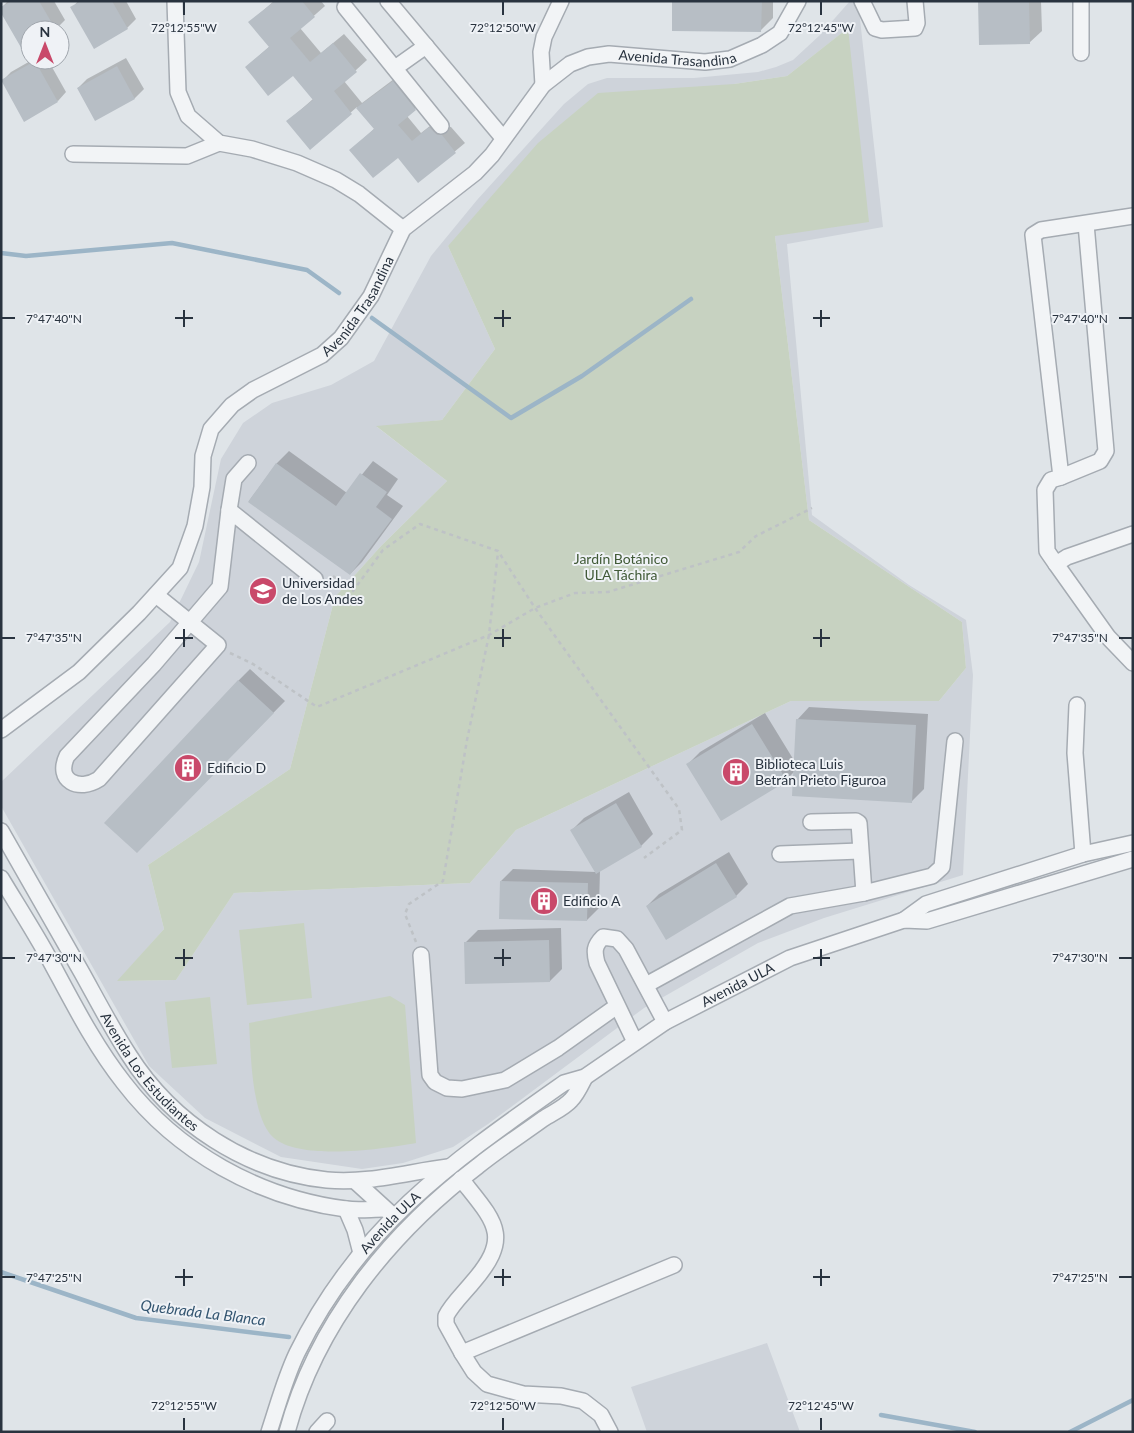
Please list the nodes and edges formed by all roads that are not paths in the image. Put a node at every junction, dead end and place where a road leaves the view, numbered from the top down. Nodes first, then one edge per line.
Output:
1 (174, 1) edge
2 (388, 1) edge
3 (561, 1) edge
4 (798, 1) edge
5 (862, 1) edge
6 (915, 1) edge
7 (1081, 1) edge
8 (345, 7) dead end
9 (426, 46) junction
10 (1081, 52) dead end
11 (395, 68) junction
12 (542, 85) junction
13 (441, 126) dead end
14 (503, 138) junction
15 (219, 142) junction
16 (73, 154) dead end
17 (1133, 216) edge
18 (1086, 224) junction
19 (404, 229) junction
20 (248, 463) dead end
21 (1060, 477) junction
22 (229, 510) junction
23 (1133, 534) edge
24 (1056, 564) junction
25 (315, 579) dead end
26 (156, 595) junction
27 (189, 621) junction
28 (1133, 663) edge
29 (1077, 705) dead end
30 (1, 730) edge
31 (955, 741) dead end
32 (811, 822) dead end
33 (1, 831) edge
34 (1133, 843) edge
35 (860, 851) junction
36 (780, 854) dead end
37 (1083, 854) junction
38 (1133, 859) edge
39 (1, 878) edge
40 (864, 893) junction
41 (904, 920) junction
42 (421, 955) road end
43 (646, 984) junction
44 (617, 1006) junction
45 (665, 1022) junction
46 (635, 1042) junction
47 (586, 1078) junction
48 (448, 1167) junction
49 (461, 1178) junction
50 (355, 1181) junction
51 (346, 1209) junction
52 (388, 1212) junction
53 (408, 1226) junction
54 (361, 1253) junction
55 (674, 1265) dead end
56 (462, 1353) junction
57 (269, 1432) edge
58 (287, 1432) edge
59 (610, 1432) edge

1 - 15 street
2 - 9 street
3 - 12 street
4 - 12 street, Avenida Trasandina
5 - 6 street
7 - 10 street
8 - 11 street
9 - 11 street
9 - 14 street
11 - 13 street
12 - 14 street, Avenida Trasandina
14 - 19 street, Avenida Trasandina
15 - 16 street
15 - 19 street
17 - 18 street
18 - 21 street
18 - 21 street
19 - 26 street, Avenida Trasandina
20 - 22 street
21 - 24 street
22 - 25 street
22 - 27 street
23 - 24 street
24 - 28 street
26 - 27 street
26 - 30 street, Avenida Trasandina
27 - 27 street
29 - 37 street
31 - 40 street
32 - 35 street
33 - 50 street, Avenida Los Estudiantes
34 - 37 street, Avenida ULA
35 - 36 street
35 - 40 street
37 - 41 street, Avenida ULA
38 - 41 street, Avenida ULA
39 - 51 street, Avenida Los Estudiantes
40 - 43 street
41 - 45 street, Avenida ULA
42 - 44 street
43 - 44 street
43 - 45 street
44 - 46 street
45 - 46 street, Avenida ULA
46 - 47 street, Avenida ULA
47 - 48 street, Avenida ULA
47 - 49 street, Avenida ULA
48 - 50 street, Avenida Los Estudiantes
48 - 52 street, Avenida ULA
49 - 53 street, Avenida ULA
49 - 56 street
50 - 52 street
51 - 52 street, Avenida Los Estudiantes
51 - 54 street
52 - 53 street
52 - 54 street, Avenida ULA
53 - 58 street, Avenida ULA
54 - 57 street, Avenida ULA
55 - 56 street
56 - 59 street

